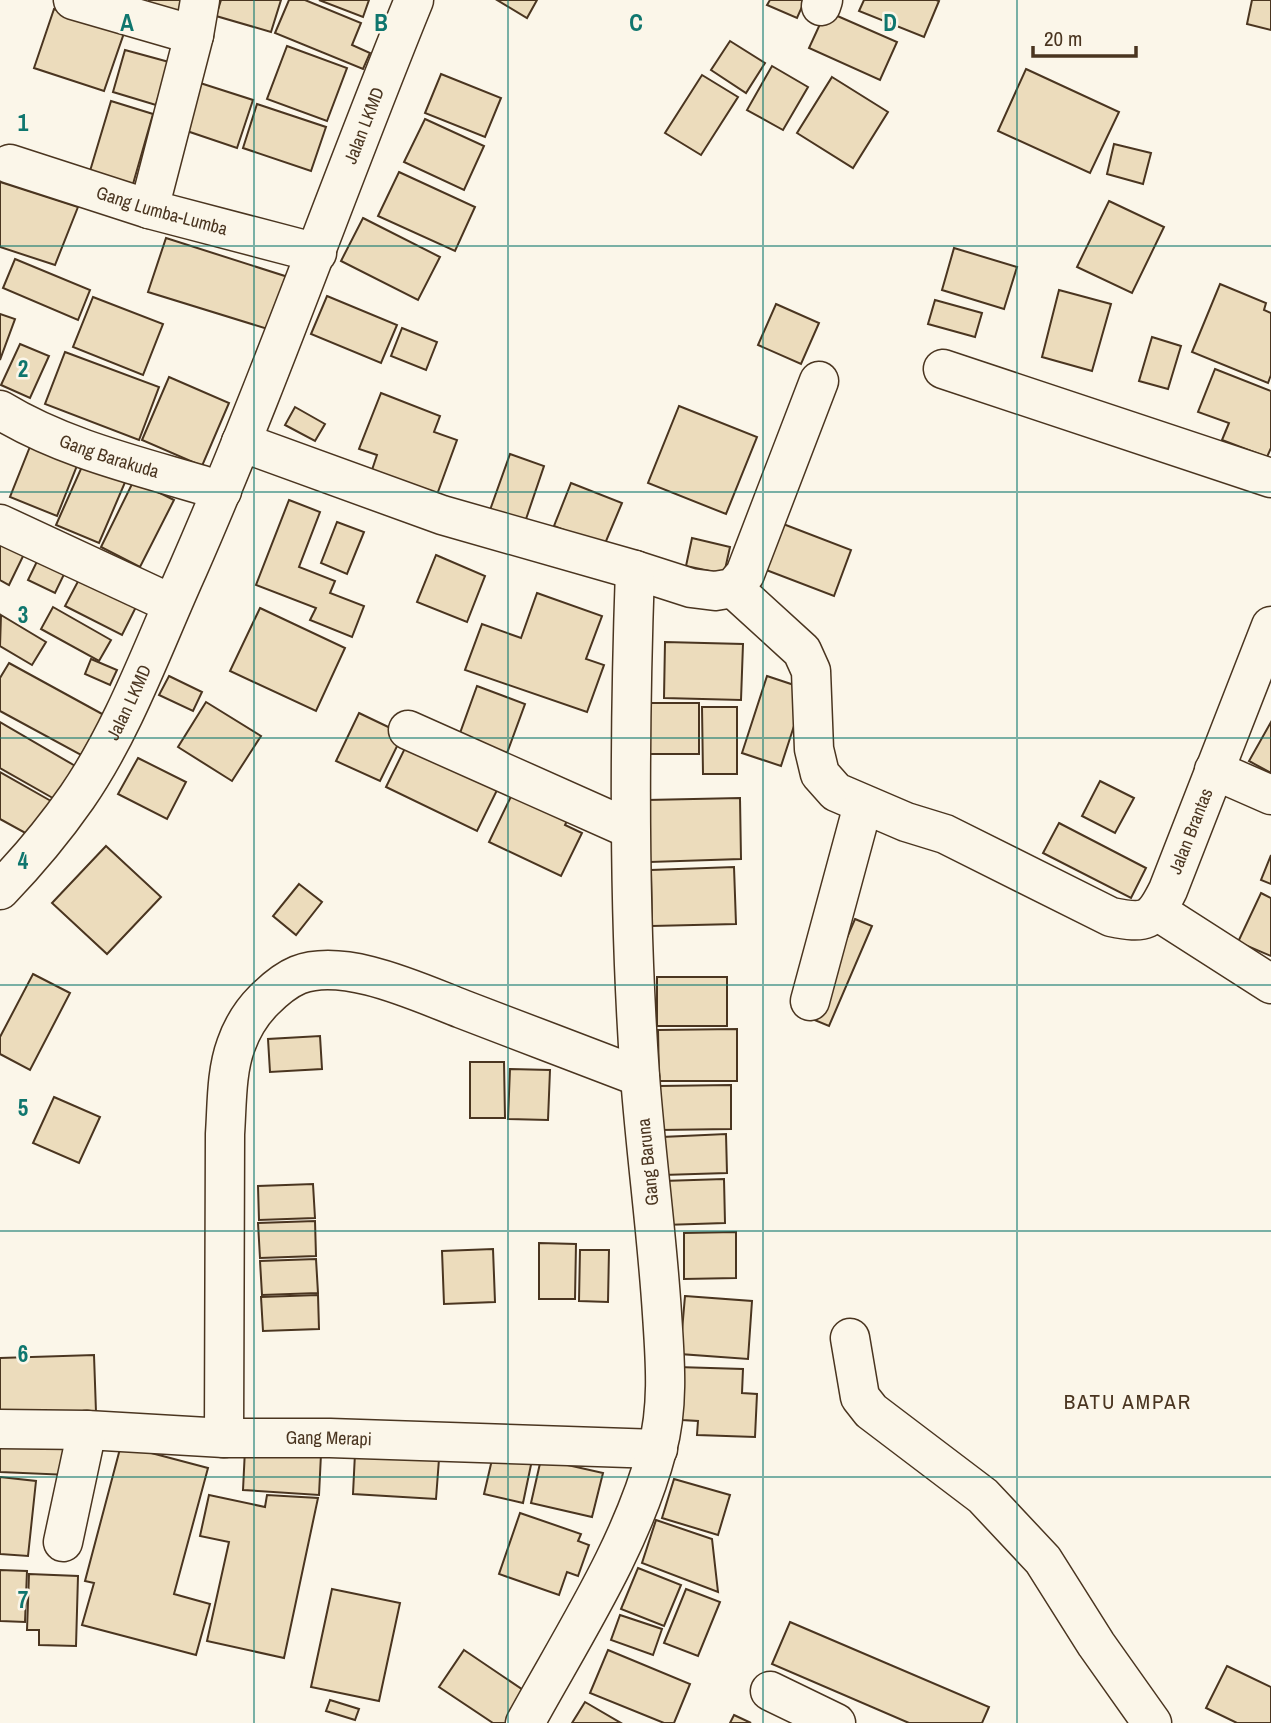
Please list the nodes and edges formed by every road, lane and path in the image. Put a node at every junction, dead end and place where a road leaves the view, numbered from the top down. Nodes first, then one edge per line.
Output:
1 (73, 0) edge
2 (414, 0) edge
3 (197, 18) edge
4 (10, 164) dead end
5 (149, 209) junction
6 (317, 253) junction
7 (943, 369) dead end
8 (819, 381) dead end
9 (0, 410) edge
10 (241, 442) junction
11 (1271, 478) edge
12 (222, 491) junction
13 (0, 524) edge
14 (635, 570) junction
15 (733, 588) junction
16 (172, 604) junction
17 (1271, 626) edge
18 (408, 730) dead end
19 (1214, 770) junction
20 (1271, 794) edge
21 (863, 805) junction
22 (630, 829) junction
23 (0, 890) edge
24 (1157, 911) junction
25 (1271, 984) edge
26 (810, 1002) dead end
27 (640, 1077) junction
28 (850, 1338) dead end
29 (0, 1429) edge
30 (87, 1430) junction
31 (224, 1438) junction
32 (657, 1448) junction
33 (63, 1542) dead end
34 (770, 1691) dead end
35 (525, 1723) edge
36 (836, 1723) edge
37 (1152, 1723) edge

1 - 3 street
2 - 6 street, Jalan LKMD
3 - 5 street
4 - 5 street, Gang Lumba-Lumba
5 - 6 street, Gang Lumba-Lumba
6 - 10 street, Jalan LKMD
7 - 11 street
8 - 15 street
9 - 12 street, Gang Barakuda
10 - 12 street, Jalan LKMD
10 - 14 street
12 - 16 street, Jalan LKMD
13 - 16 street
14 - 15 street
14 - 22 street, Gang Baruna
15 - 21 street
16 - 23 street, Jalan LKMD
17 - 19 street, Jalan Brantas
18 - 22 street
19 - 20 street
19 - 24 street, Jalan Brantas
21 - 24 street
21 - 26 street
22 - 27 street, Gang Baruna
24 - 25 street
27 - 31 street
27 - 32 street, Gang Baruna
28 - 37 street
29 - 30 street, Gang Merapi
30 - 31 street, Gang Merapi
30 - 33 street
31 - 32 street, Gang Merapi
32 - 35 street, Gang Baruna
34 - 36 street

